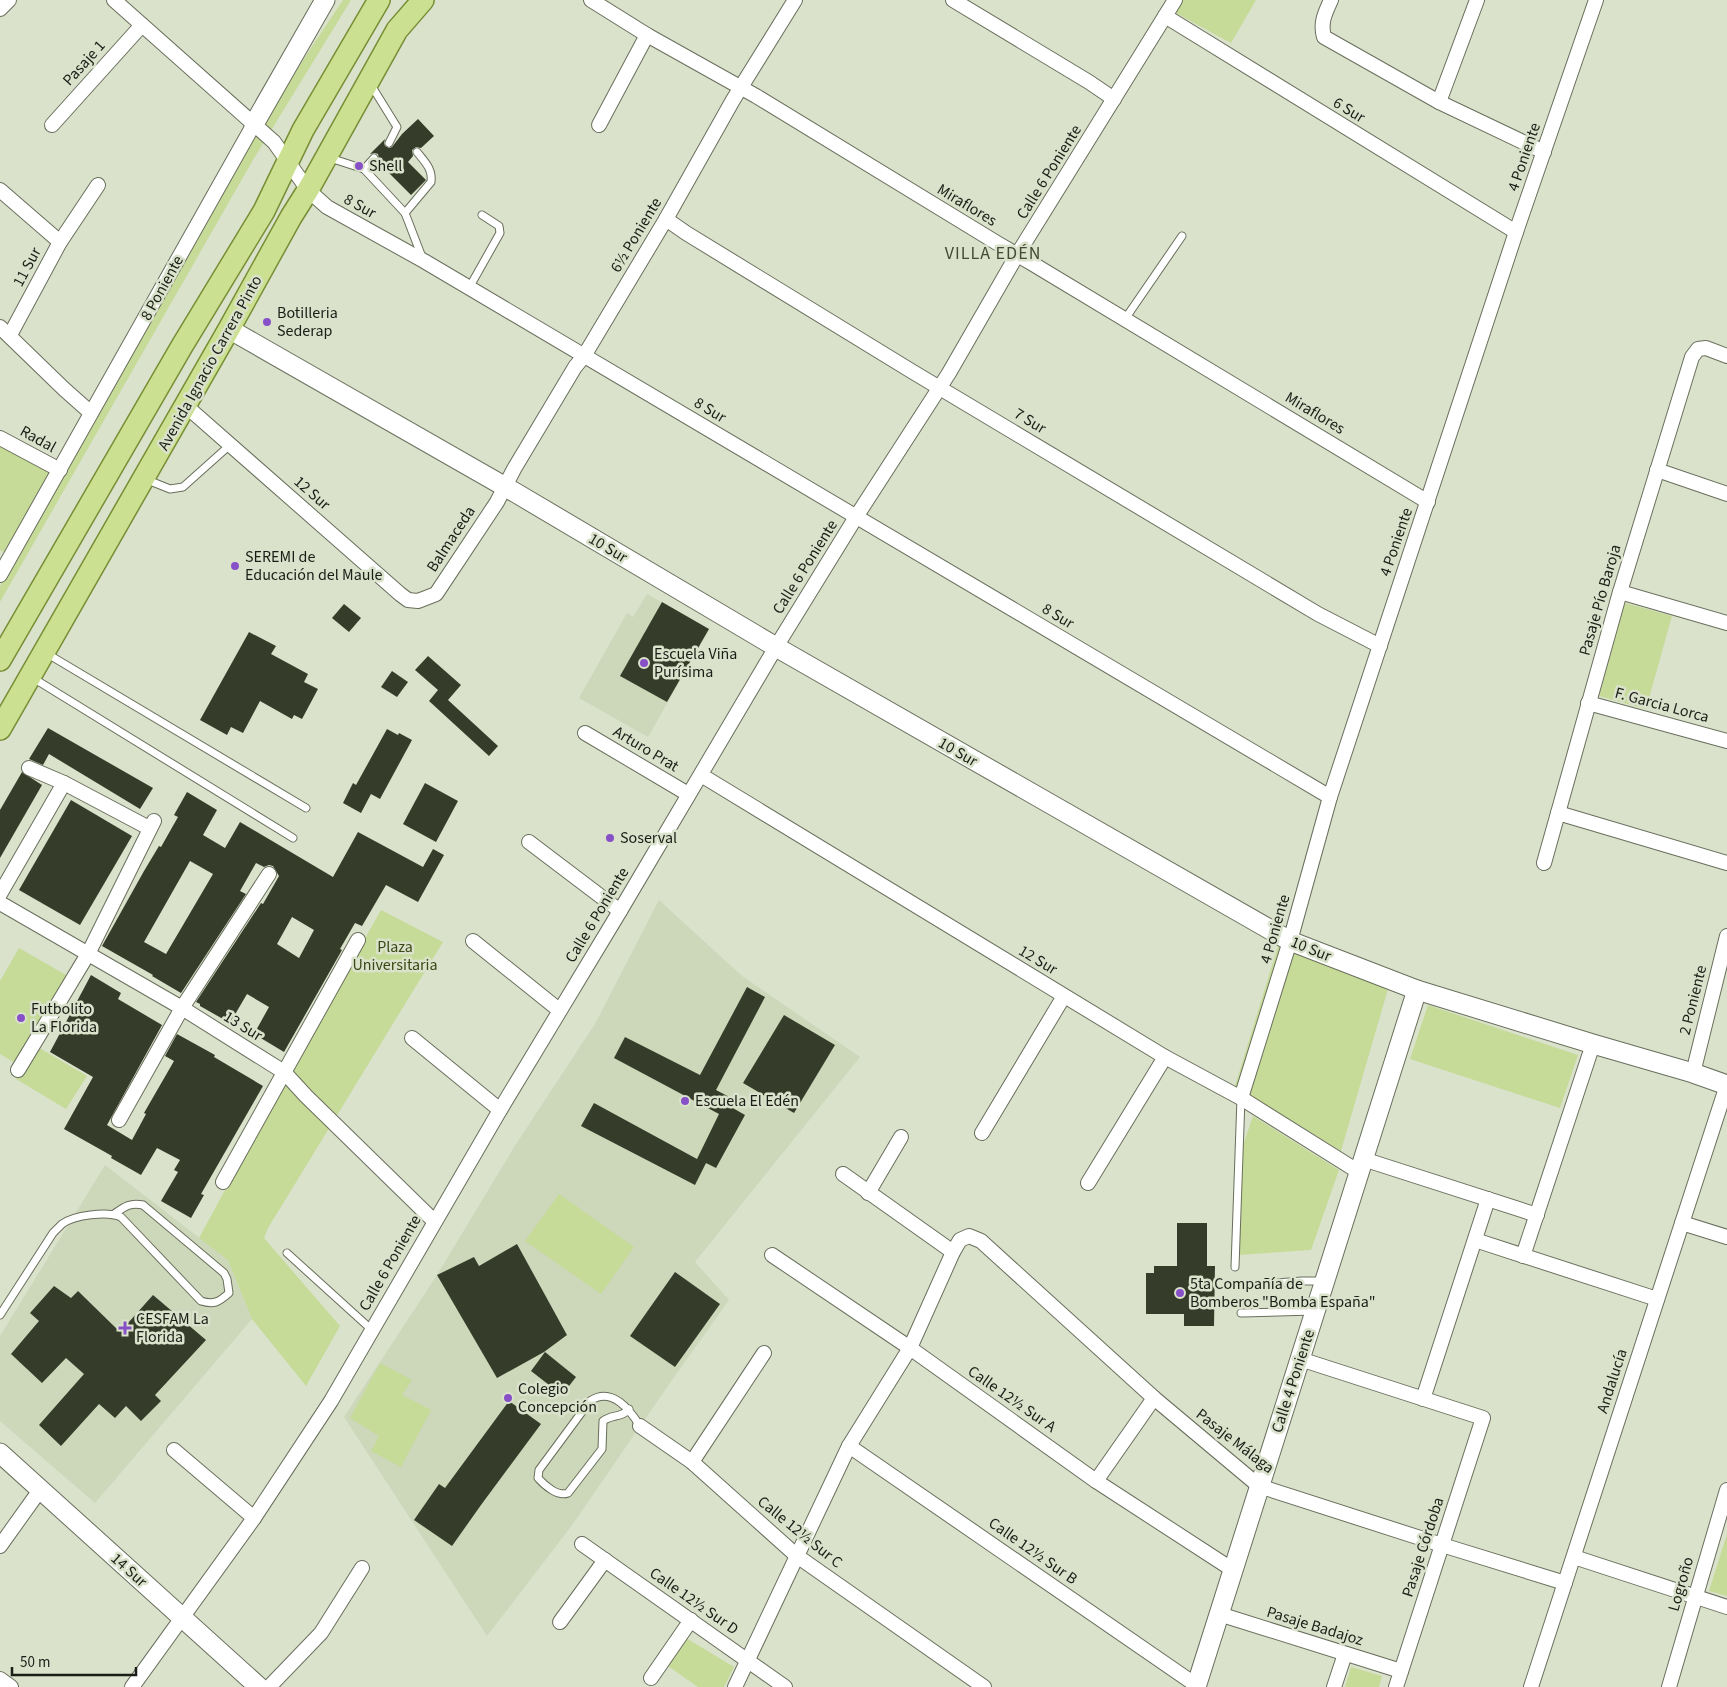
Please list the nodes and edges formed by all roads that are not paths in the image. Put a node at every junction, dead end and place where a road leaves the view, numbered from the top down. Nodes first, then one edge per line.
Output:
1 (9, 0) edge
2 (114, 0) edge
3 (325, 0) edge
4 (379, 0) edge
5 (412, 0) edge
6 (423, 0) edge
7 (591, 0) edge
8 (795, 0) edge
9 (953, 0) edge
10 (1175, 0) edge
11 (1331, 0) edge
12 (1477, 0) edge
13 (1596, 0) edge
14 (0, 9) edge
15 (1164, 16) junction
16 (142, 25) junction
17 (397, 30) junction
18 (647, 35) junction
19 (369, 80) junction
20 (742, 88) junction
21 (1114, 98) junction
22 (1439, 102) junction
23 (254, 124) junction
24 (52, 125) dead end
25 (599, 125) dead end
26 (397, 127) junction
27 (402, 134) dead end
28 (389, 143) dead end
29 (417, 152) dead end
30 (1544, 152) junction
31 (327, 157) junction
32 (374, 158) dead end
33 (287, 160) junction
34 (364, 169) junction
35 (98, 185) dead end
36 (0, 190) edge
37 (308, 190) junction
38 (405, 213) junction
39 (482, 215) dead end
40 (666, 220) junction
41 (1516, 232) junction
42 (1182, 236) dead end
43 (60, 242) junction
44 (1017, 254) junction
45 (424, 261) junction
46 (469, 288) junction
47 (1125, 319) junction
48 (229, 330) junction
49 (5, 331) edge
50 (584, 356) junction
51 (1727, 356) edge
52 (940, 388) junction
53 (186, 406) junction
54 (91, 413) junction
55 (0, 438) edge
56 (230, 445) junction
57 (60, 470) junction
58 (1657, 470) junction
59 (144, 479) junction
60 (505, 487) junction
61 (1727, 494) edge
62 (1428, 502) junction
63 (856, 517) junction
64 (4, 560) edge
65 (0, 575) edge
66 (1620, 592) junction
67 (418, 601) joint
68 (1727, 623) edge
69 (1380, 646) junction
70 (776, 647) junction
71 (44, 652) junction
72 (0, 660) edge
73 (31, 676) junction
74 (1588, 703) junction
75 (0, 729) edge
76 (585, 733) dead end
77 (1727, 741) edge
78 (29, 768) dead end
79 (701, 775) junction
80 (64, 783) junction
81 (688, 794) junction
82 (1330, 797) junction
83 (306, 808) dead end
84 (1558, 813) junction
85 (293, 838) dead end
86 (529, 842) dead end
87 (1544, 863) dead end
88 (1727, 863) edge
89 (268, 874) dead end
90 (0, 894) edge
91 (0, 903) edge
92 (620, 912) junction
93 (1727, 936) edge
94 (358, 940) dead end
95 (473, 941) dead end
96 (1290, 941) junction
97 (88, 954) junction
98 (1417, 990) junction
99 (1064, 996) junction
100 (182, 1008) junction
101 (560, 1010) junction
102 (412, 1038) dead end
103 (1593, 1044) junction
104 (1165, 1057) junction
105 (18, 1070) dead end
106 (284, 1072) junction
107 (1693, 1073) junction
108 (1727, 1085) edge
109 (1241, 1098) junction
110 (500, 1110) junction
111 (119, 1120) dead end
112 (982, 1132) dead end
113 (901, 1137) dead end
114 (1361, 1165) junction
115 (843, 1174) dead end
116 (223, 1182) dead end
117 (1088, 1183) dead end
118 (868, 1193) junction
119 (1488, 1199) junction
120 (114, 1214) junction
121 (1537, 1215) junction
122 (434, 1222) junction
123 (1682, 1223) junction
124 (1727, 1237) edge
125 (1475, 1240) junction
126 (953, 1252) junction
127 (287, 1254) dead end
128 (772, 1255) dead end
129 (1524, 1256) junction
130 (1235, 1267) dead end
131 (1324, 1281) junction
132 (1241, 1286) dead end
133 (1657, 1299) junction
134 (1315, 1311) junction
135 (1241, 1313) dead end
136 (0, 1315) edge
137 (372, 1330) junction
138 (910, 1348) junction
139 (764, 1353) dead end
140 (1300, 1359) junction
141 (1154, 1398) junction
142 (1423, 1399) junction
143 (629, 1409) junction
144 (640, 1426) joint
145 (849, 1446) junction
146 (174, 1450) dead end
147 (0, 1453) edge
148 (692, 1462) junction
149 (1096, 1480) junction
150 (1260, 1486) junction
151 (40, 1490) junction
152 (1727, 1490) edge
153 (254, 1518) junction
154 (582, 1544) dead end
155 (1442, 1545) junction
156 (0, 1546) edge
157 (797, 1556) junction
158 (1574, 1557) junction
159 (605, 1560) junction
160 (362, 1568) dead end
161 (1233, 1570) junction
162 (1565, 1583) junction
163 (1695, 1596) junction
164 (1727, 1607) edge
165 (1219, 1614) junction
166 (183, 1618) junction
167 (691, 1620) junction
168 (560, 1622) dead end
169 (1344, 1654) junction
170 (748, 1661) junction
171 (1401, 1671) junction
172 (651, 1678) dead end
173 (0, 1679) edge
174 (1196, 1686) edge
175 (11, 1687) edge
176 (132, 1687) edge
177 (259, 1687) edge
178 (269, 1687) edge
179 (735, 1687) edge
180 (785, 1687) edge
181 (984, 1687) edge
182 (1334, 1687) edge
183 (1396, 1687) edge
184 (1531, 1687) edge
185 (1669, 1687) edge

1 - 14 street
2 - 16 street, 8 Sur
3 - 23 street, 8 Poniente
4 - 33 main road, Avenida Ignacio Carrera Pinto
5 - 17 main road
6 - 17 main road, Avenida Ignacio Carrera Pinto
7 - 18 street, Miraflores
8 - 20 street, 6½ Poniente
9 - 21 street
10 - 15 street, Calle 6 Poniente
11 - 22 street
12 - 22 street
13 - 30 street, 4 Poniente
15 - 21 street, Calle 6 Poniente
15 - 41 street, 6 Sur
16 - 23 street, 8 Sur
16 - 24 street, Pasaje 1
17 - 19 main road, Avenida Ignacio Carrera Pinto
18 - 20 street, Miraflores
18 - 25 street
19 - 26 lane
19 - 31 main road, Avenida Ignacio Carrera Pinto
20 - 40 street, 6½ Poniente
20 - 44 street, Miraflores
21 - 44 street, Calle 6 Poniente
22 - 30 street
23 - 33 street, 8 Sur
23 - 54 street, 8 Poniente
26 - 27 lane
26 - 28 lane
29 - 38 lane
30 - 41 street, 4 Poniente
31 - 34 lane
31 - 37 main road, Avenida Ignacio Carrera Pinto
32 - 34 lane
33 - 37 street, 8 Sur
33 - 72 main road, Avenida Ignacio Carrera Pinto
34 - 38 lane
35 - 43 street, 11 Sur
36 - 43 street, 11 Sur
37 - 45 street, 8 Sur
37 - 48 main road, Avenida Ignacio Carrera Pinto
38 - 45 lane
39 - 46 lane
40 - 50 street, 6½ Poniente
40 - 52 street, 7 Sur
41 - 62 street, 4 Poniente
42 - 47 lane
43 - 49 street, 11 Sur
44 - 47 street, Miraflores
44 - 52 street, Calle 6 Poniente
45 - 46 street, 8 Sur
46 - 50 street, 8 Sur
47 - 62 street, Miraflores
48 - 53 main road, Avenida Ignacio Carrera Pinto
48 - 60 street, 10 Sur
49 - 54 street
50 - 60 street, 6½ Poniente
50 - 63 street, 8 Sur
51 - 58 street, Pasaje Pío Baroja
52 - 63 street, Calle 6 Poniente
52 - 69 street, 7 Sur
53 - 56 street, 12 Sur
53 - 59 main road, Avenida Ignacio Carrera Pinto
54 - 57 street, 8 Poniente
55 - 57 street, Radal
56 - 59 lane
56 - 67 street, 12 Sur
57 - 64 street, 8 Poniente
58 - 61 street
58 - 66 street, Pasaje Pío Baroja
59 - 71 main road, Avenida Ignacio Carrera Pinto
60 - 67 street, Balmaceda
60 - 70 street, 10 Sur
62 - 69 street, 4 Poniente
63 - 70 street, Calle 6 Poniente
63 - 82 street, 8 Sur
64 - 65 street, 8 Poniente
66 - 68 street
66 - 74 street, Pasaje Pío Baroja
69 - 82 street, 4 Poniente
70 - 79 street, Calle 6 Poniente
70 - 96 street, 10 Sur
71 - 73 main road, Avenida Ignacio Carrera Pinto
71 - 83 lane
73 - 75 main road, Avenida Ignacio Carrera Pinto
73 - 85 lane
74 - 77 street, F. Garcia Lorca
74 - 84 street, Pasaje Pío Baroja
76 - 81 street, Arturo Prat
78 - 80 street
79 - 81 street, Calle 6 Poniente
79 - 99 street, 12 Sur
80 - 90 street
80 - 97 street
81 - 92 street, Calle 6 Poniente
82 - 96 street, 4 Poniente
84 - 87 street, Pasaje Pío Baroja
84 - 88 street
86 - 92 street
89 - 100 street
91 - 97 street, 13 Sur
92 - 101 street, Calle 6 Poniente
93 - 107 street, 2 Poniente
94 - 106 street
95 - 101 street
96 - 98 street, 10 Sur
96 - 109 street, 4 Poniente
97 - 100 street, 13 Sur
97 - 105 street
98 - 103 street, 10 Sur
98 - 114 street, Calle 4 Poniente
99 - 104 street, 12 Sur
99 - 112 street
100 - 106 street, 13 Sur
100 - 111 street
101 - 110 street, Calle 6 Poniente
102 - 110 street
103 - 107 street, 10 Sur
103 - 121 street
104 - 109 street, 12 Sur
104 - 117 street
106 - 116 street
106 - 122 street, 13 Sur
107 - 108 street, 10 Sur
108 - 123 street, Andalucía
109 - 114 street, 12 Sur
109 - 130 lane
110 - 122 street, Calle 6 Poniente
113 - 118 street
114 - 119 street, 12 Sur
114 - 131 street, Calle 4 Poniente
115 - 118 street
118 - 126 street
119 - 121 street, 12 Sur
119 - 125 street
120 - 120 lane
120 - 136 lane
121 - 129 street
122 - 137 street, Calle 6 Poniente
123 - 124 street
123 - 133 street, Andalucía
125 - 129 street
125 - 142 street
126 - 138 street
126 - 141 street, Pasaje Málaga
127 - 137 lane
128 - 138 street, Calle 12½ Sur A
129 - 133 street
131 - 132 lane
131 - 134 street, Calle 4 Poniente
133 - 158 street, Andalucía
134 - 135 lane
134 - 140 street, Calle 4 Poniente
137 - 153 street, Calle 6 Poniente
138 - 145 street
138 - 149 street, Calle 12½ Sur A
139 - 148 street
140 - 142 street
140 - 150 street, Calle 4 Poniente
141 - 149 street
141 - 150 street, Pasaje Málaga
142 - 155 street, Pasaje Córdoba
143 - 143 lane, Calle 12½ Sur C
143 - 144 lane, Calle 12½ Sur C
144 - 148 street, Calle 12½ Sur C
145 - 157 street
145 - 174 street, Calle 12½ Sur B
146 - 153 street
147 - 151 street, 14 Sur
148 - 157 street, Calle 12½ Sur C
149 - 161 street, Calle 12½ Sur A
150 - 155 street, Pasaje Málaga
150 - 161 street, Calle 4 Poniente
151 - 156 street
151 - 166 street, 14 Sur
152 - 163 street, Logroño
153 - 166 street, Calle 6 Poniente
154 - 159 street, Calle 12½ Sur D
155 - 162 street, Pasaje Málaga
155 - 171 street, Pasaje Córdoba
157 - 170 street
157 - 181 street, Calle 12½ Sur C
158 - 162 street, Andalucía
158 - 163 street
159 - 167 street, Calle 12½ Sur D
159 - 168 street
160 - 178 street
161 - 165 street, Calle 4 Poniente
162 - 184 street, Andalucía
163 - 164 street
163 - 185 street, Logroño
165 - 169 street, Pasaje Badajoz
165 - 174 street, Calle 4 Poniente
166 - 176 street, Calle 6 Poniente
166 - 177 street, 14 Sur
167 - 170 street, Calle 12½ Sur D
167 - 172 street
169 - 171 street, Pasaje Badajoz
169 - 182 street
170 - 179 street
170 - 180 street, Calle 12½ Sur D
171 - 183 street, Pasaje Córdoba
173 - 175 street

